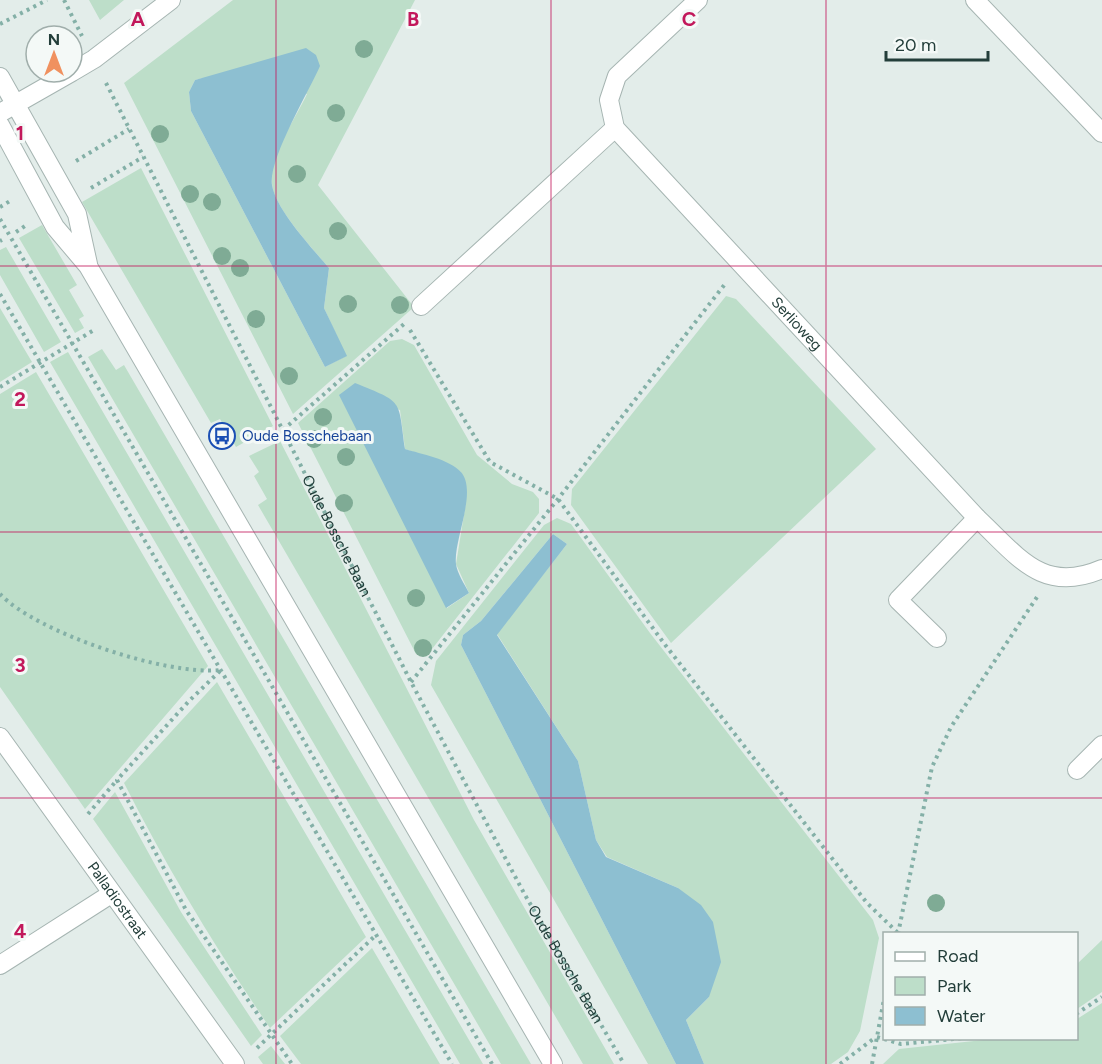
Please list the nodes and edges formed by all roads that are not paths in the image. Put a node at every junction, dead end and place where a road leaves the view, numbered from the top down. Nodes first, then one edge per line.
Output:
1 (171, 0) edge
2 (698, 0) edge
3 (975, 0) edge
4 (84, 65) edge
5 (0, 77) edge
6 (51, 84) edge
7 (8, 109) edge
8 (0, 125) edge
9 (615, 128) junction
10 (1102, 133) edge
11 (88, 266) junction
12 (421, 306) dead end
13 (977, 518) junction
14 (1102, 570) edge
15 (937, 638) dead end
16 (0, 738) edge
17 (1102, 745) edge
18 (1077, 770) dead end
19 (111, 894) junction
20 (0, 965) edge
21 (235, 1064) edge
22 (553, 1064) edge

1 - 4 street
2 - 9 street
3 - 10 street
5 - 7 street
6 - 7 street
7 - 11 street
8 - 11 street
9 - 12 street
9 - 13 street, Serlioweg
11 - 22 street
13 - 14 street, Serlioweg
13 - 15 street
16 - 19 street, Palladiostraat
17 - 18 street
19 - 20 street
19 - 21 street, Palladiostraat

